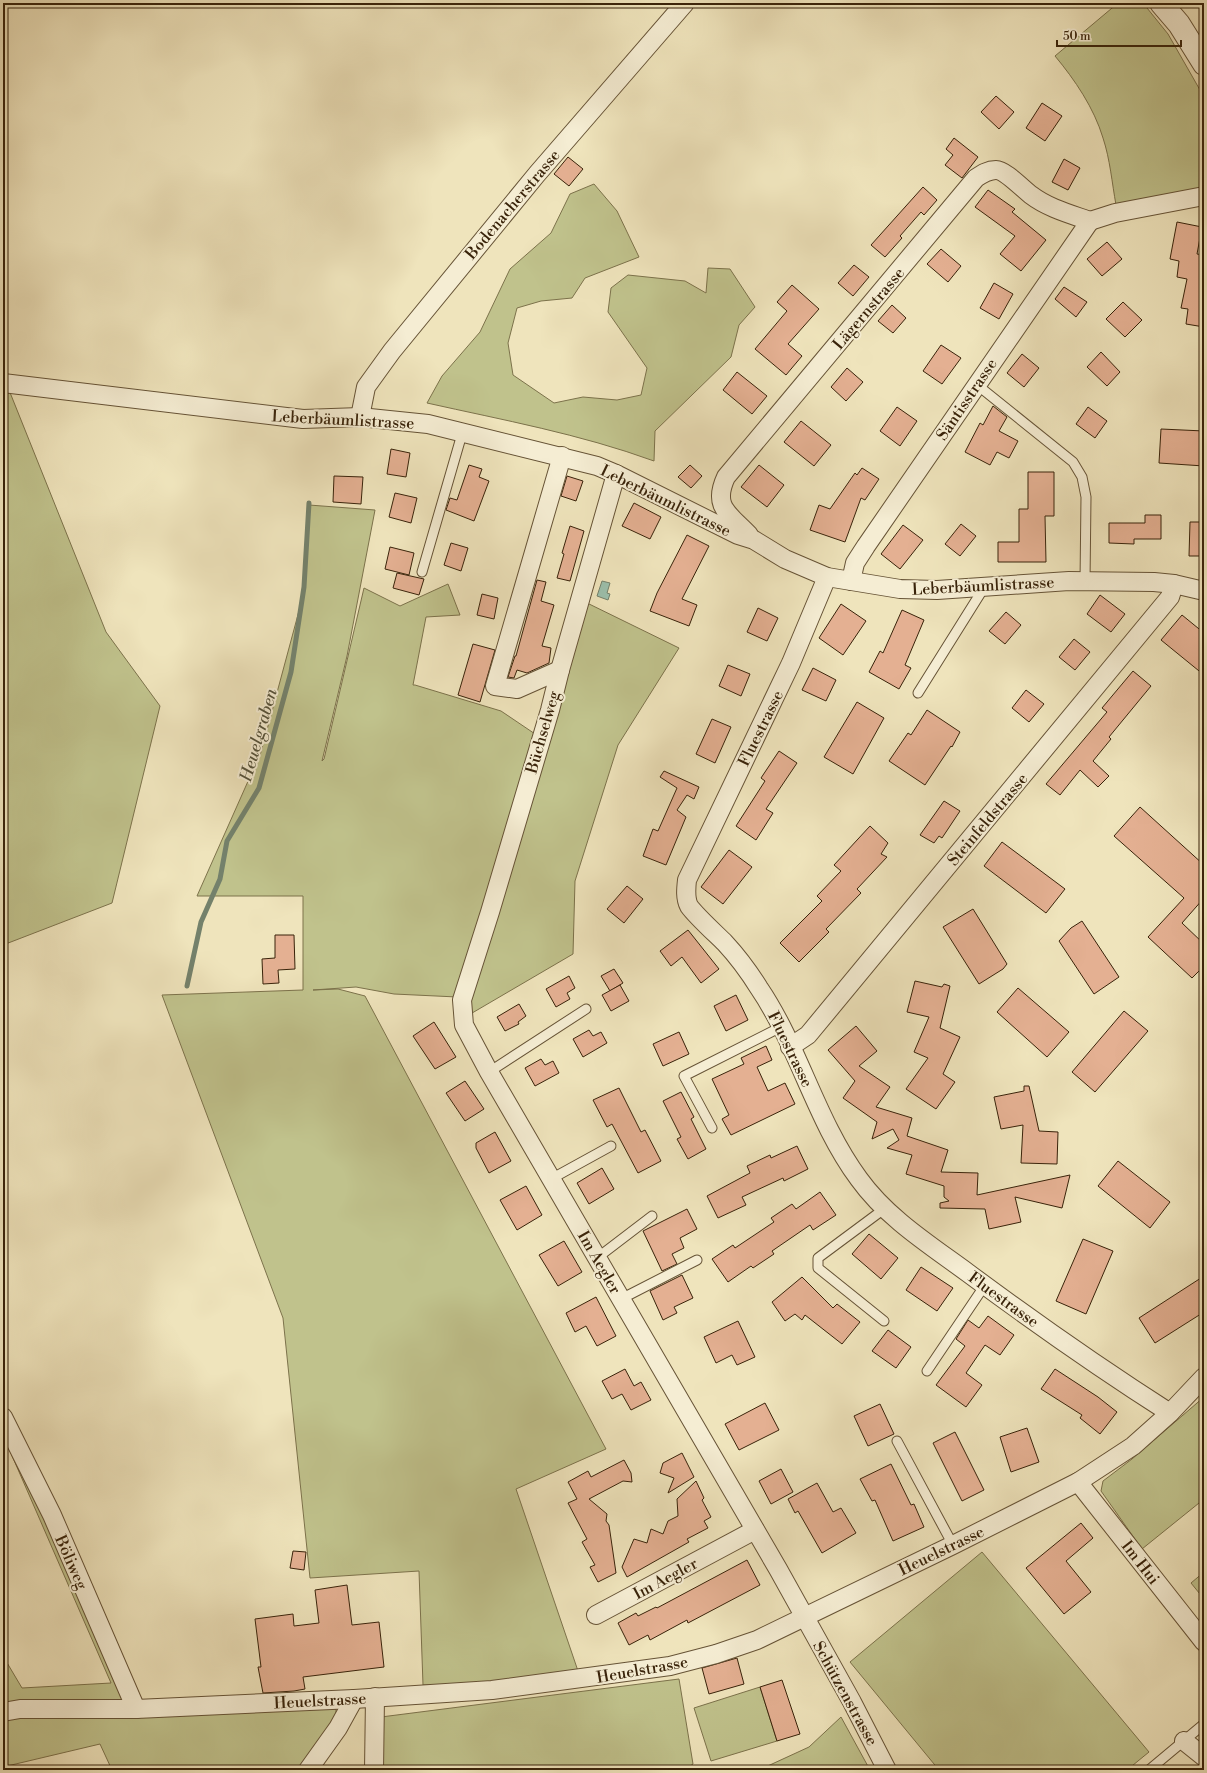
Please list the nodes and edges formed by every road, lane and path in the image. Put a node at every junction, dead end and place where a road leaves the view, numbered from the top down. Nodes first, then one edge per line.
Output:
1 (685, 3) edge
2 (1161, 3) edge
3 (1204, 64) edge
4 (1204, 196) edge
5 (1090, 221) junction
6 (3, 383) edge
7 (976, 384) junction
8 (360, 418) junction
9 (462, 434) junction
10 (562, 456) junction
11 (616, 474) junction
12 (754, 540) junction
13 (422, 572) dead end
14 (828, 577) junction
15 (851, 581) junction
16 (1085, 582) junction
17 (1174, 584) junction
18 (981, 587) junction
19 (1204, 592) edge
20 (560, 670) junction
21 (918, 693) dead end
22 (466, 990) joint
23 (586, 1009) dead end
24 (781, 1027) junction
25 (790, 1047) junction
26 (489, 1072) junction
27 (712, 1128) dead end
28 (611, 1146) dead end
29 (551, 1179) junction
30 (884, 1209) junction
31 (652, 1216) dead end
32 (597, 1258) junction
33 (697, 1260) dead end
34 (985, 1285) junction
35 (621, 1298) junction
36 (884, 1320) dead end
37 (927, 1370) dead end
38 (1204, 1377) edge
39 (1170, 1413) junction
40 (3, 1417) edge
41 (897, 1441) dead end
42 (1078, 1482) junction
43 (755, 1530) junction
44 (953, 1545) junction
45 (596, 1614) dead end
46 (804, 1617) junction
47 (1204, 1642) edge
48 (375, 1698) junction
49 (354, 1699) junction
50 (136, 1709) junction
51 (3, 1712) edge
52 (1204, 1724) edge
53 (1184, 1741) junction
54 (1204, 1757) edge
55 (308, 1770) edge
56 (374, 1770) edge
57 (887, 1770) edge
58 (1149, 1770) edge

1 - 8 street, Bodenacherstrasse
2 - 3 street
4 - 5 street
5 - 7 street, Säntisstrasse
5 - 12 street, Lägernstrasse
6 - 8 street, Leberbäumlistrasse
7 - 15 street, Säntisstrasse
7 - 16 lane
8 - 9 street, Leberbäumlistrasse
9 - 10 street, Leberbäumlistrasse
9 - 13 lane
10 - 11 street, Leberbäumlistrasse
10 - 20 street
11 - 12 street, Leberbäumlistrasse
11 - 20 street, Büchselweg
12 - 14 street, Leberbäumlistrasse
14 - 15 street, Leberbäumlistrasse
14 - 24 street, Fluestrasse
15 - 18 street, Leberbäumlistrasse
16 - 17 street, Leberbäumlistrasse
16 - 18 street, Leberbäumlistrasse
17 - 19 street, Leberbäumlistrasse
17 - 25 street, Steinfeldstrasse
18 - 21 lane
20 - 22 street, Büchselweg
22 - 26 street, Im Aegler
23 - 26 lane
24 - 25 street, Fluestrasse
24 - 27 lane
25 - 30 street, Fluestrasse
26 - 29 street, Im Aegler
28 - 29 lane
29 - 32 street, Im Aegler
30 - 34 street, Fluestrasse
30 - 36 lane
31 - 32 lane
32 - 35 street, Im Aegler
33 - 35 lane
34 - 37 lane
34 - 39 street, Fluestrasse
35 - 43 street, Im Aegler
38 - 39 street, Heuelstrasse
39 - 42 street, Heuelstrasse
40 - 50 street, Böliweg
41 - 44 lane
42 - 44 street, Heuelstrasse
42 - 47 street, Im Hui
43 - 45 street, Im Aegler
43 - 46 street, Im Aegler
44 - 46 street, Heuelstrasse
46 - 48 street, Heuelstrasse
46 - 57 street, Schützenstrasse
48 - 49 street, Heuelstrasse
48 - 56 street
49 - 50 street, Heuelstrasse
49 - 55 street
50 - 51 street, Heuelstrasse
52 - 53 lane
53 - 54 street
53 - 58 lane

